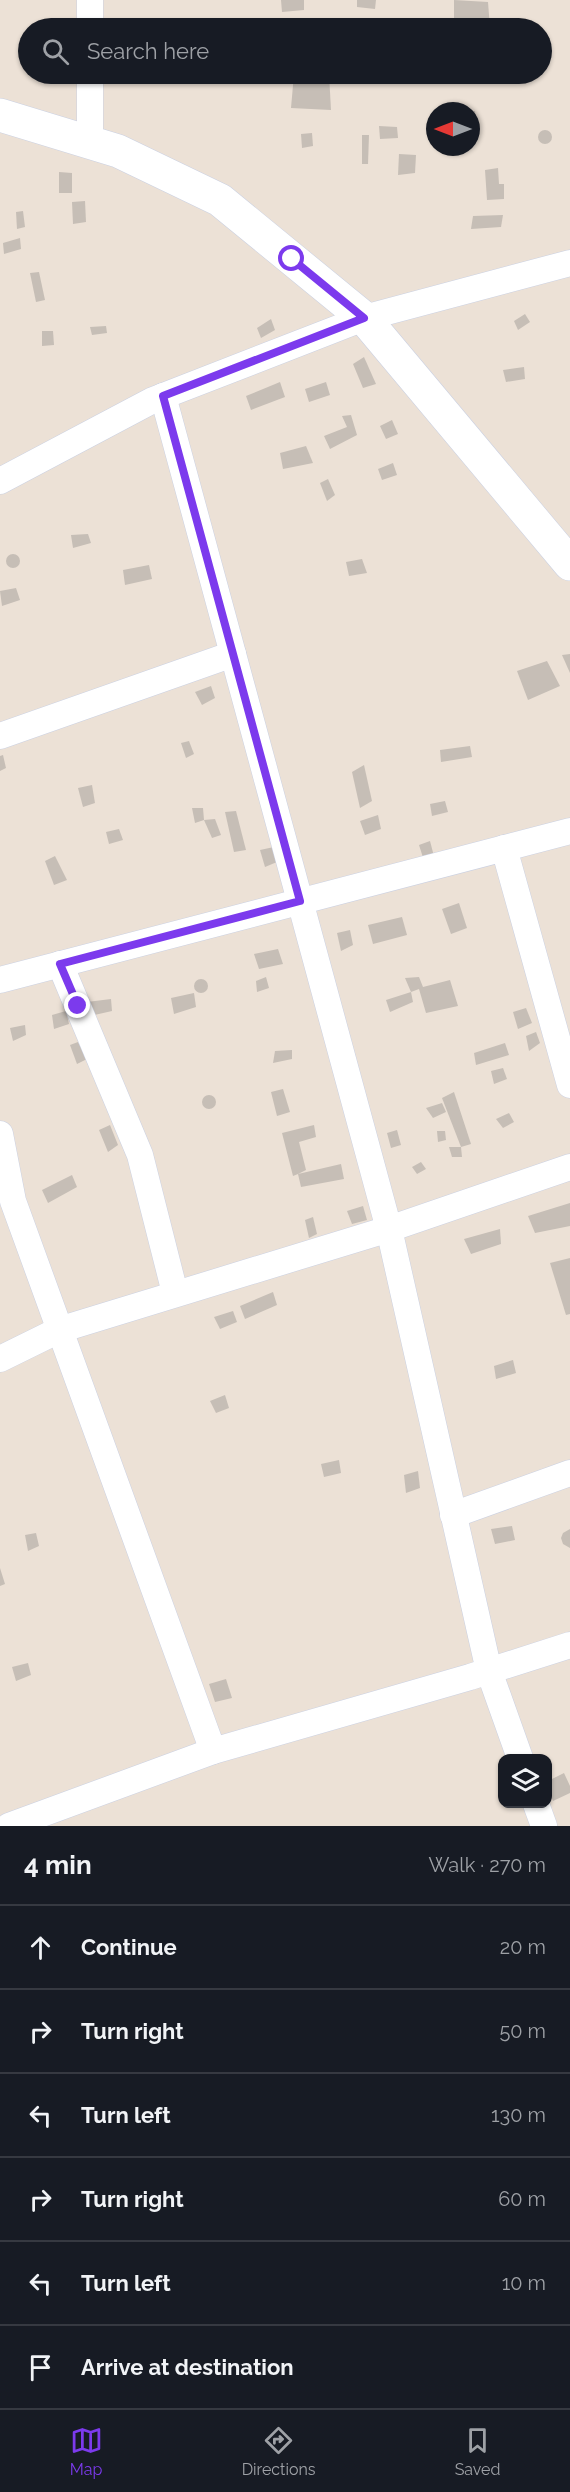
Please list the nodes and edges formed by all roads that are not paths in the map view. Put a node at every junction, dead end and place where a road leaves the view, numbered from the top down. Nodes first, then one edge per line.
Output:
1 (90, 0) edge
2 (90, 18) edge
3 (90, 84) edge
4 (0, 115) edge
5 (90, 142) junction
6 (570, 263) edge
7 (364, 318) junction
8 (163, 396) junction
9 (0, 481) edge
10 (570, 564) edge
11 (232, 654) junction
12 (0, 736) edge
13 (570, 831) edge
14 (504, 848) junction
15 (300, 901) junction
16 (60, 964) junction
17 (0, 980) edge
18 (570, 1085) edge
19 (0, 1134) edge
20 (570, 1167) edge
21 (389, 1228) junction
22 (175, 1293) junction
23 (59, 1330) junction
24 (0, 1359) edge
25 (570, 1473) edge
26 (453, 1515) junction
27 (570, 1645) edge
28 (489, 1671) junction
29 (213, 1751) junction
30 (519, 1754) edge
31 (538, 1808) edge
32 (9, 1826) edge
33 (544, 1826) edge

1 - 2 street
3 - 5 street
4 - 5 main road
5 - 7 main road
6 - 7 street
7 - 8 street
7 - 10 main road
8 - 9 street
8 - 11 street
11 - 12 street
11 - 15 street
13 - 14 street
14 - 15 street
14 - 18 street
15 - 16 street
15 - 21 street
16 - 17 street
16 - 22 street
19 - 23 street
20 - 21 street
21 - 22 street
21 - 26 street
22 - 23 street
23 - 24 street
23 - 29 street
25 - 26 street
26 - 28 street
27 - 28 street
28 - 29 street
28 - 30 street
29 - 32 street
31 - 33 street

